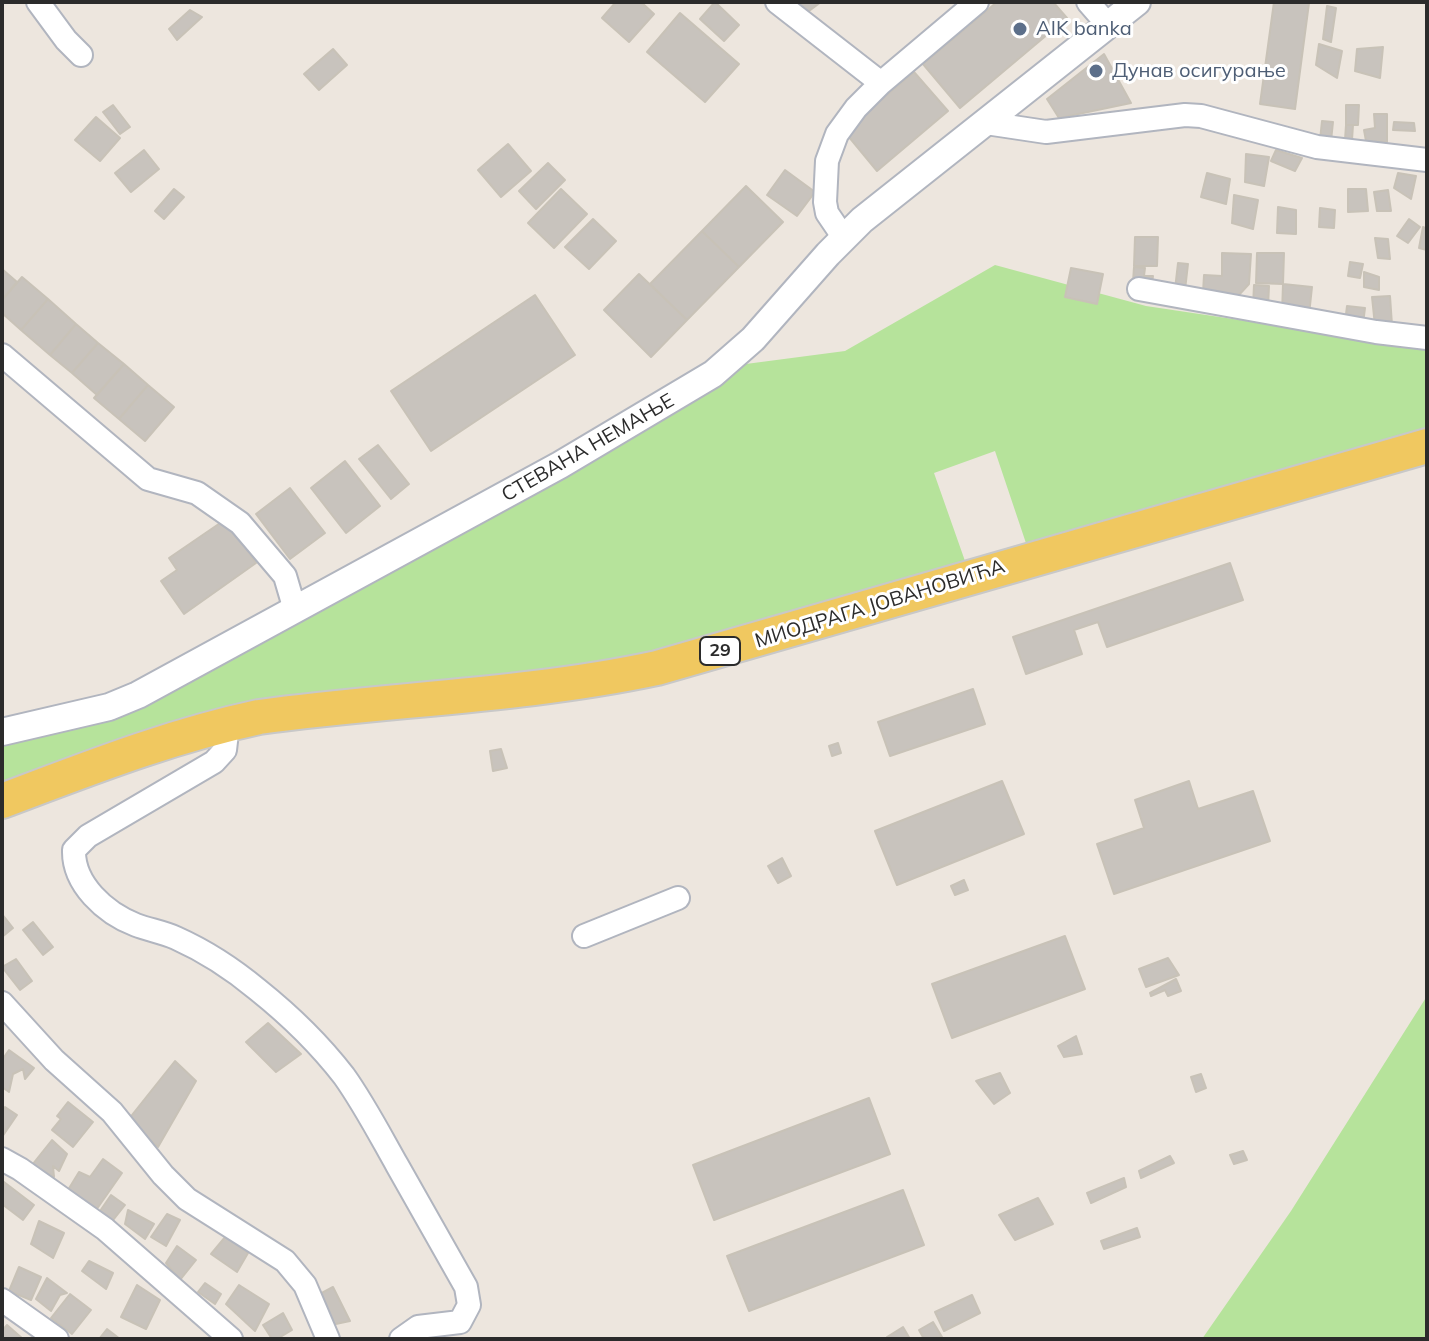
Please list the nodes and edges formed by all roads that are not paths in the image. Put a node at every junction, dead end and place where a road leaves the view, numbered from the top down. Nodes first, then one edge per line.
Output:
1 (38, 2) edge
2 (777, 2) edge
3 (977, 2) edge
4 (1088, 2) edge
5 (1137, 2) edge
6 (1108, 25) junction
7 (81, 55) dead end
8 (881, 83) junction
9 (986, 123) junction
10 (1427, 160) edge
11 (844, 238) junction
12 (1139, 289) dead end
13 (1427, 338) edge
14 (2, 355) edge
15 (1427, 446) edge
16 (295, 610) junction
17 (228, 724) junction
18 (2, 732) edge
19 (2, 801) edge
20 (678, 898) dead end
21 (584, 936) dead end
22 (2, 1003) edge
23 (2, 1159) edge
24 (2, 1300) edge
25 (57, 1339) edge
26 (231, 1339) edge
27 (328, 1339) edge
28 (401, 1339) edge

1 - 7 street
2 - 8 street
3 - 8 street
4 - 6 street
5 - 6 street, СТЕВАНА НЕМАЊЕ
6 - 9 street, СТЕВАНА НЕМАЊЕ
8 - 11 street
9 - 10 street
9 - 11 street, СТЕВАНА НЕМАЊЕ
11 - 16 street, СТЕВАНА НЕМАЊЕ
12 - 13 street
14 - 16 street
15 - 17 main road, МИОДРАГА ЈОВАНОВИЋА / 29
16 - 18 street, СТЕВАНА НЕМАЊЕ
17 - 19 main road, МИОДРАГА ЈОВАНОВИЋА / 29
17 - 28 street
20 - 21 street
22 - 27 street
23 - 26 street
24 - 25 street

